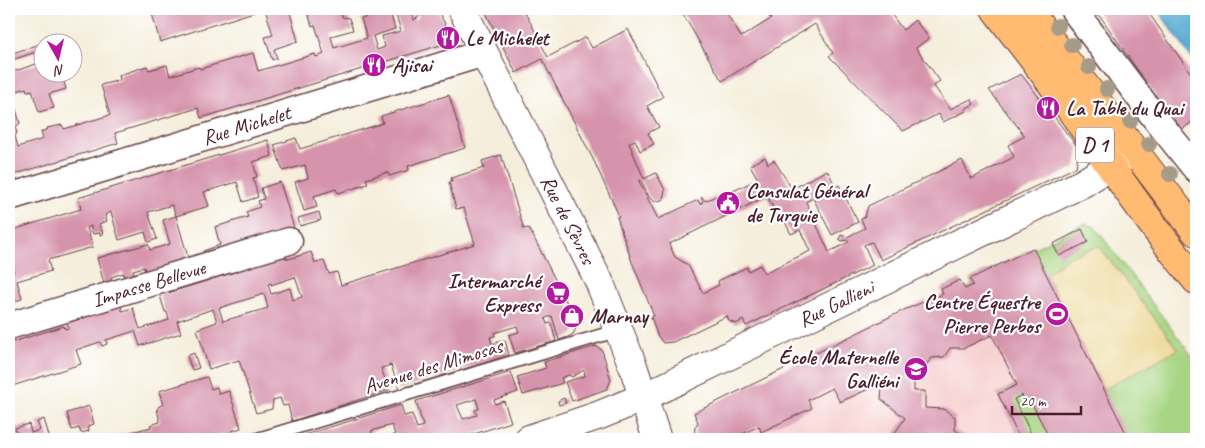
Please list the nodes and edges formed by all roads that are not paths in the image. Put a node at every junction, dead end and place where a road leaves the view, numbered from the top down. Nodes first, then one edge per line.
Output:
1 (462, 9) edge
2 (995, 9) edge
3 (1027, 9) edge
4 (1073, 9) edge
5 (484, 53) junction
6 (1135, 151) junction
7 (1110, 167) junction
8 (1196, 169) edge
9 (9, 197) edge
10 (1196, 232) edge
11 (288, 241) dead end
12 (1196, 280) edge
13 (9, 326) edge
14 (619, 330) junction
15 (644, 397) junction
16 (266, 438) edge
17 (529, 439) edge
18 (657, 439) edge

1 - 5 street, Rue de Sèvres
2 - 7 main road, D 1
3 - 6 main road, D 1
4 - 8 street
5 - 9 street, Rue Michelet
5 - 14 street, Rue de Sèvres
6 - 7 street, Rue Gallieni
6 - 10 main road, D 1
7 - 12 main road, D 1
7 - 15 street, Rue Gallieni
11 - 13 street, Impasse Bellevue
14 - 15 street, Rue de Sèvres
14 - 16 lane, Avenue des Mimosas
15 - 17 street, Rue Gallieni
15 - 18 street, Rue de Sèvres

